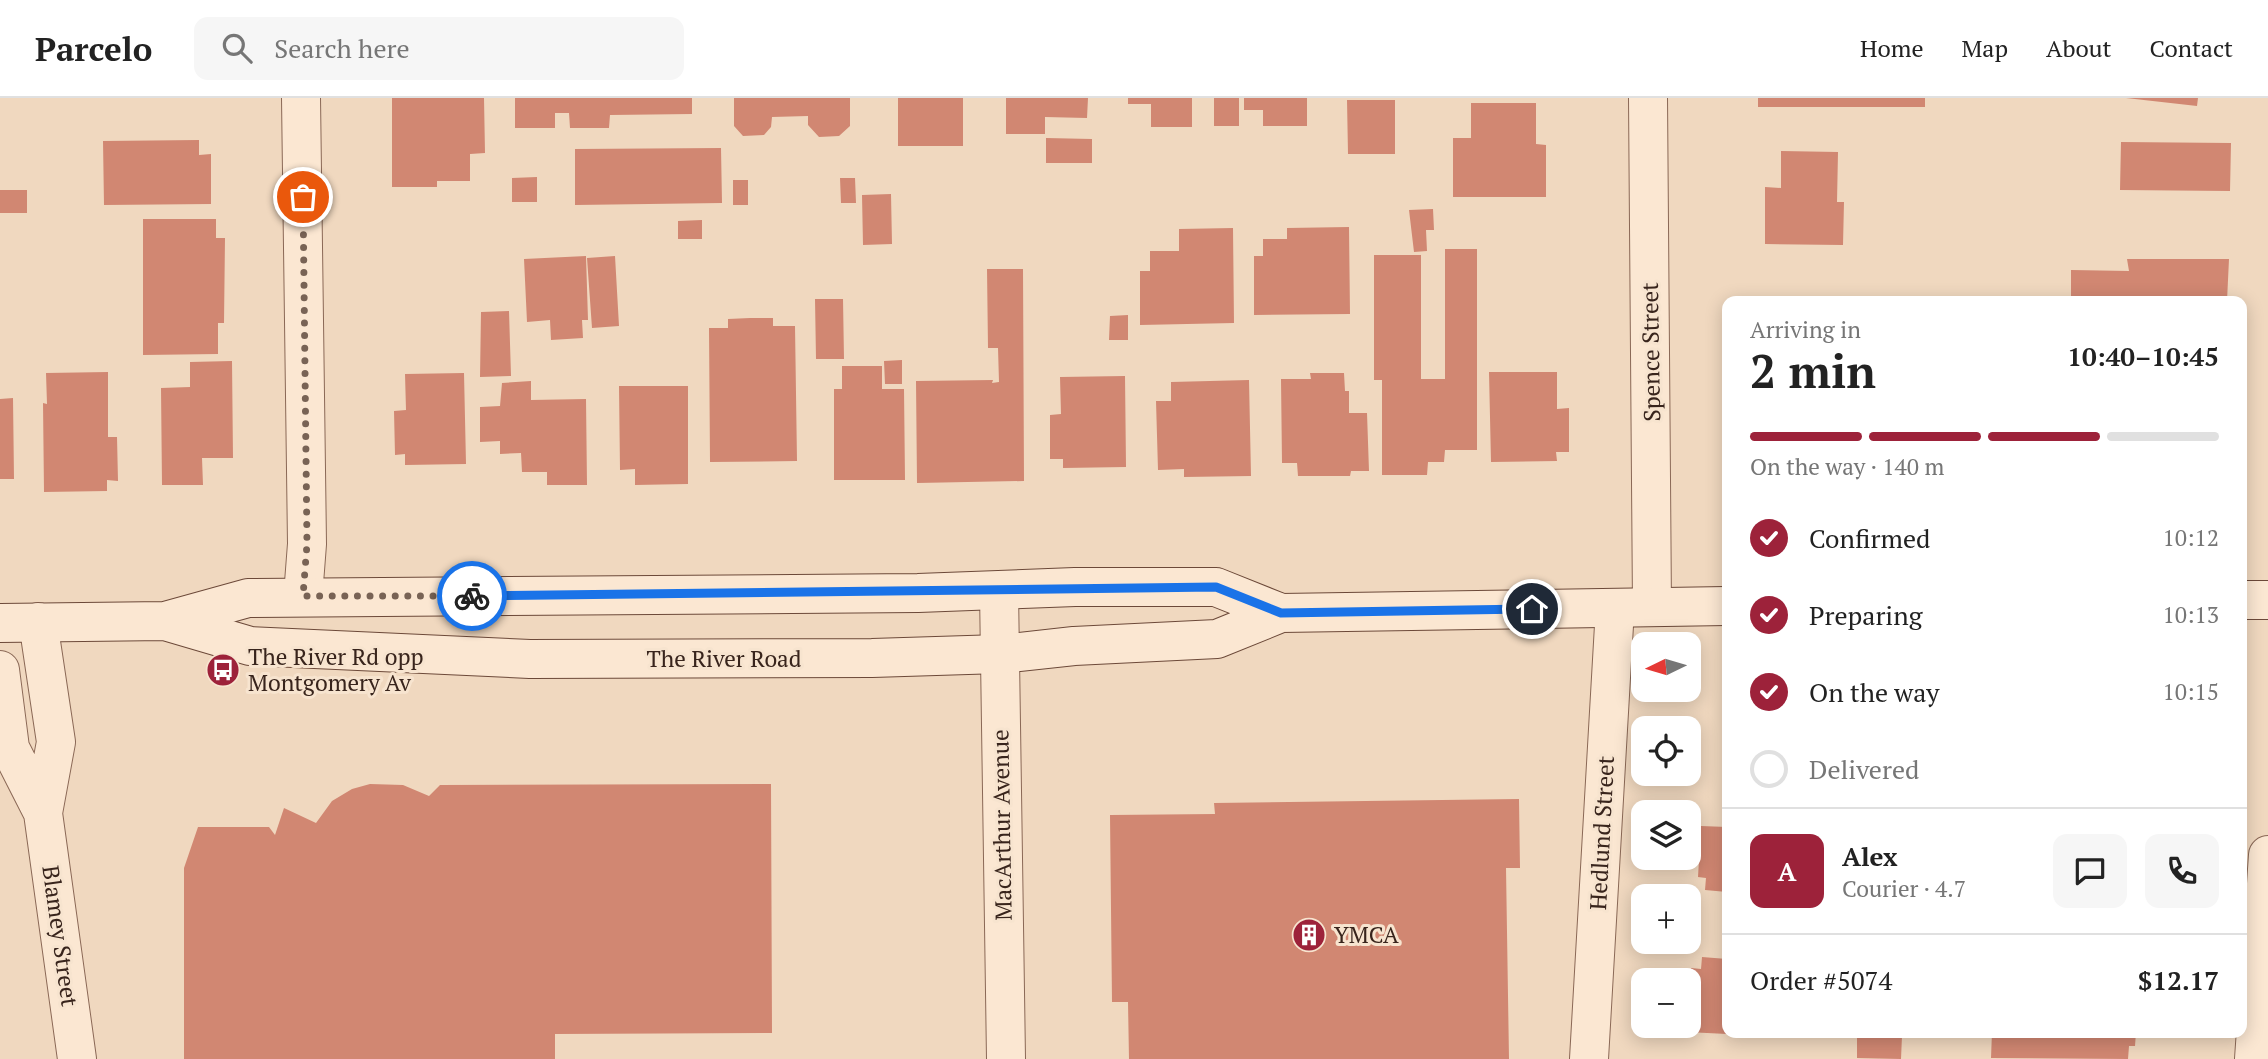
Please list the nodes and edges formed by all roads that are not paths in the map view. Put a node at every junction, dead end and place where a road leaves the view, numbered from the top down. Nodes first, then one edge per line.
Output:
1 (302, 98) edge
2 (1648, 98) edge
3 (999, 591) junction
4 (303, 596) junction
5 (2247, 600) edge
6 (2268, 600) edge
7 (1722, 606) edge
8 (1634, 607) junction
9 (1281, 613) junction
10 (165, 621) junction
11 (38, 622) junction
12 (0, 623) edge
13 (1000, 654) junction
14 (0, 670) edge
15 (43, 813) junction
16 (2268, 856) edge
17 (77, 1059) edge
18 (1006, 1059) edge
19 (1589, 1059) edge
20 (2254, 1059) edge

1 - 4 main road
2 - 8 main road, Spence Street
3 - 4 main road, The River Road
3 - 9 main road, The River Road
3 - 13 main road, MacArthur Avenue
4 - 10 main road, The River Road
5 - 6 main road
7 - 8 main road, The River Road
8 - 9 main road, The River Road
8 - 19 main road, Hedlund Street
9 - 13 main road, The River Road
10 - 11 main road, The River Road
10 - 13 main road, The River Road
11 - 12 main road, The River Road
11 - 15 main road, Blamey Street
13 - 18 main road, MacArthur Avenue
14 - 15 main road, Blamey Street
15 - 17 main road, Blamey Street
16 - 20 main road

